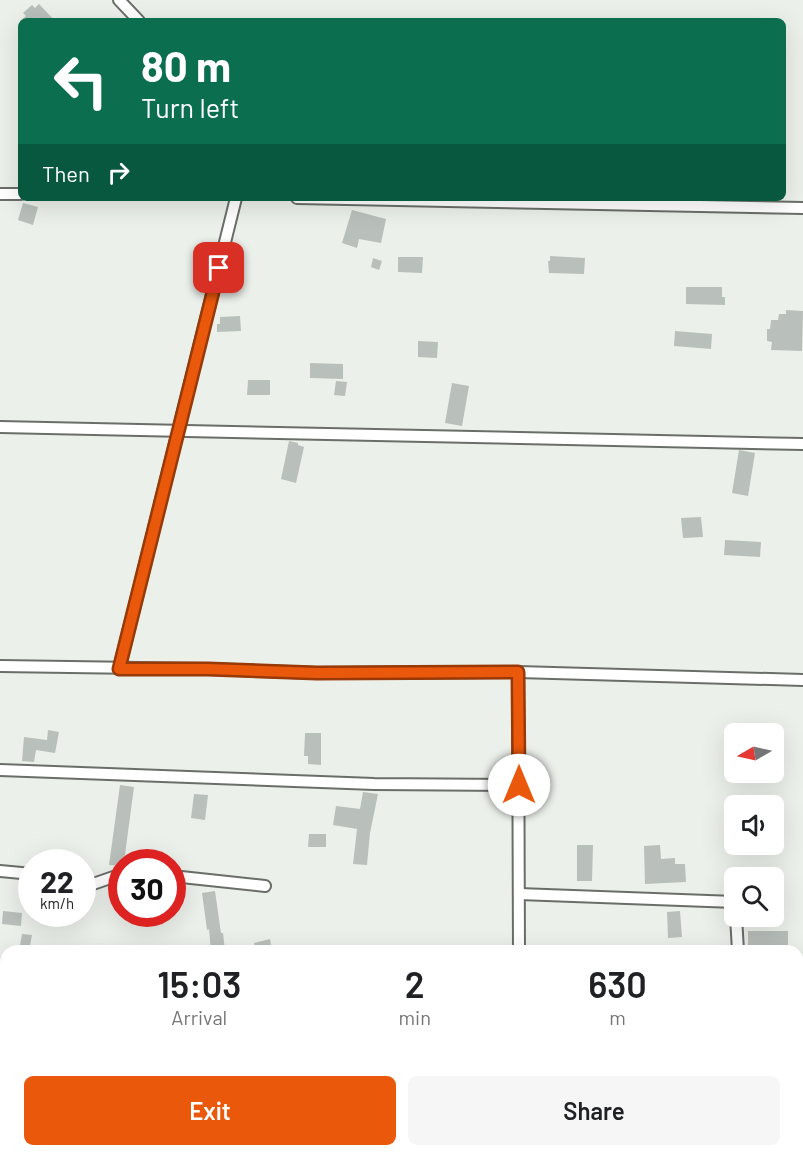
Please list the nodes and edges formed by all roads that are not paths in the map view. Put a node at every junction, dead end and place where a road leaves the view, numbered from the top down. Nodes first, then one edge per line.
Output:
1 (119, 0) edge
2 (136, 18) edge
3 (0, 194) edge
4 (18, 194) edge
5 (235, 201) edge
6 (449, 201) edge
7 (803, 208) edge
8 (0, 427) edge
9 (178, 430) junction
10 (803, 444) edge
11 (0, 666) edge
12 (119, 669) junction
13 (518, 672) junction
14 (803, 680) edge
15 (0, 770) edge
16 (519, 785) junction
17 (0, 871) edge
18 (18, 873) edge
19 (186, 878) edge
20 (265, 886) dead end
21 (519, 894) junction
22 (724, 902) edge
23 (737, 927) edge
24 (519, 945) edge
25 (738, 945) edge

1 - 2 street
3 - 4 street
5 - 9 street
6 - 7 street
8 - 9 street
9 - 10 street
9 - 12 street
11 - 12 street
12 - 13 street
13 - 14 street
13 - 16 street
15 - 16 street
16 - 21 street
17 - 18 street
19 - 20 street
21 - 22 street
21 - 24 street
23 - 25 street

